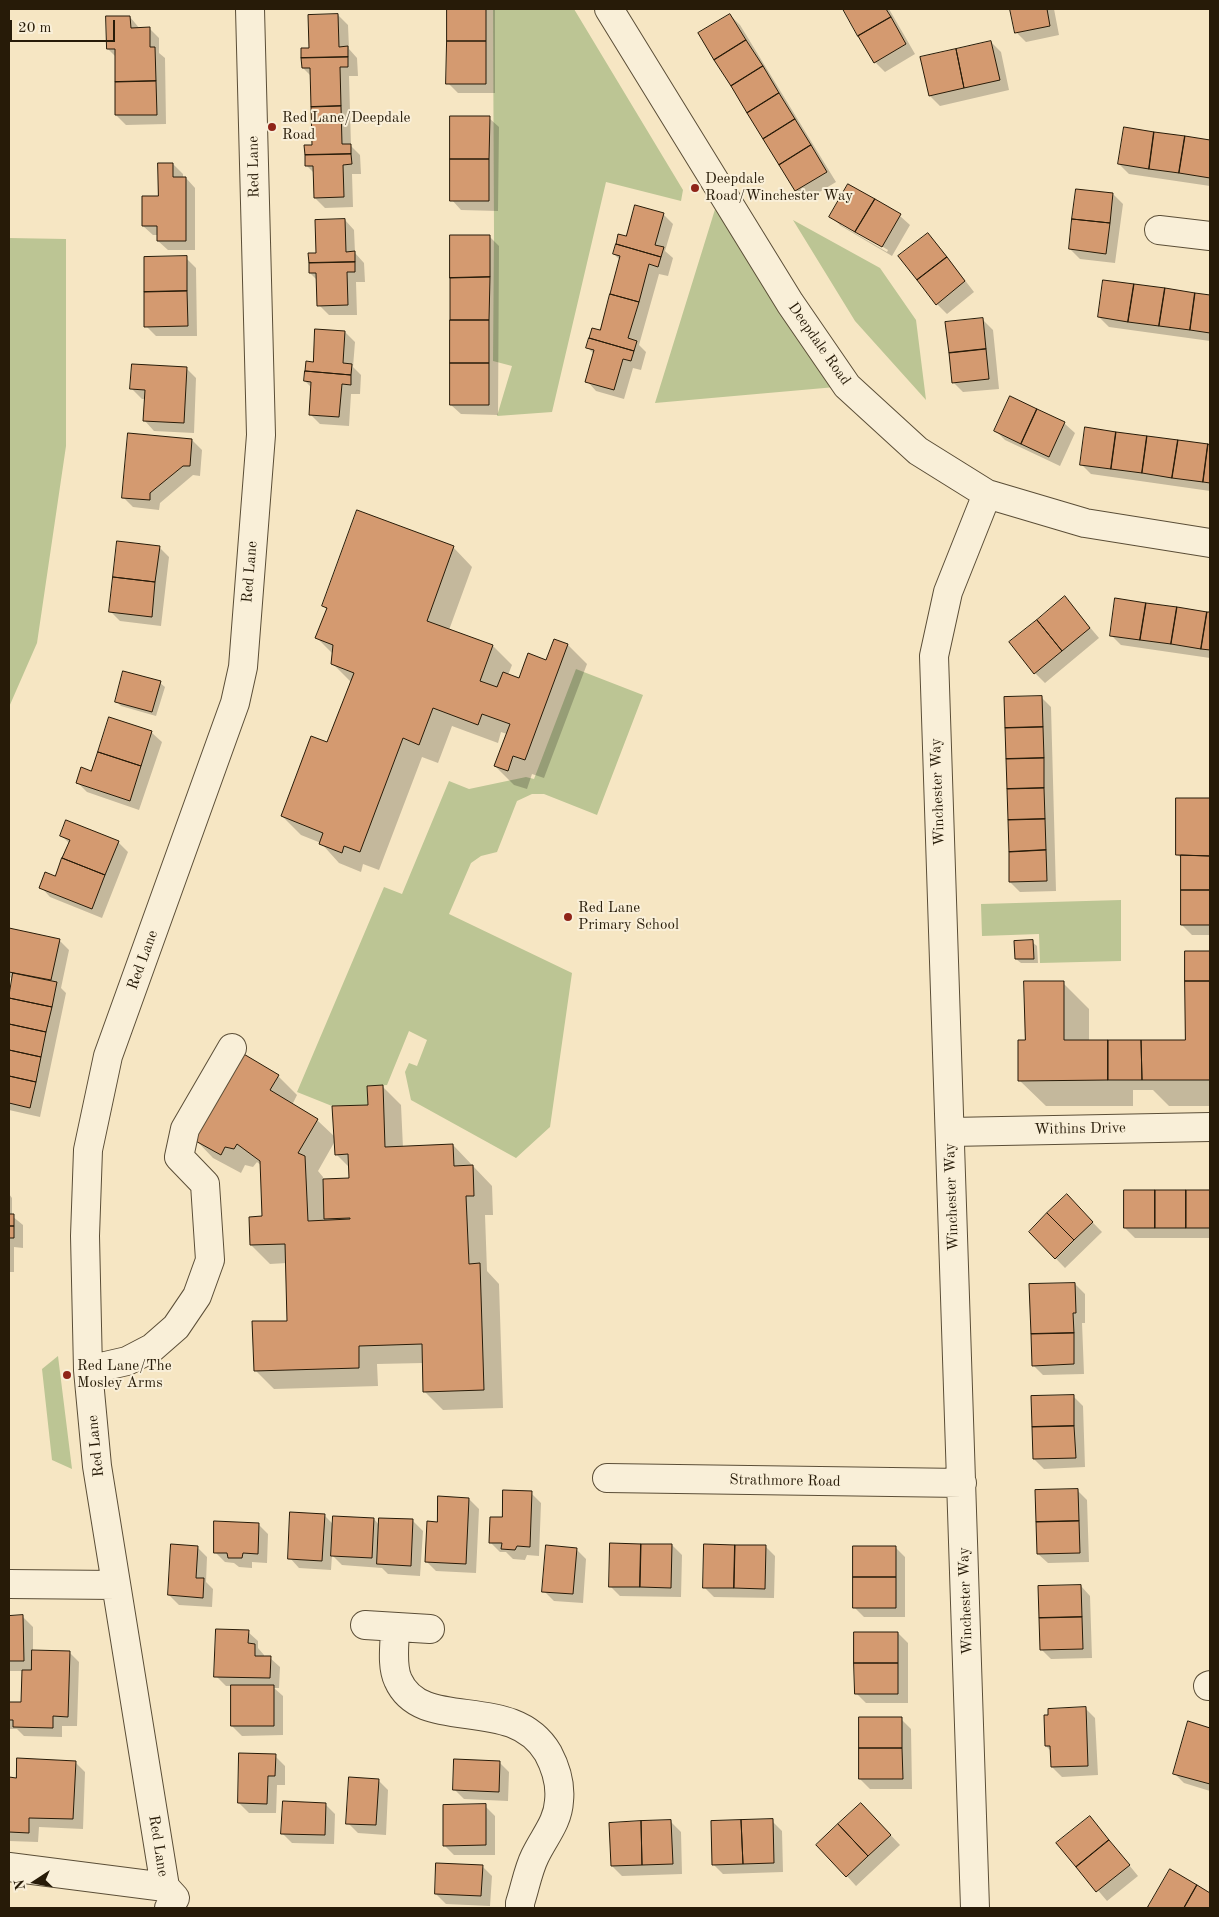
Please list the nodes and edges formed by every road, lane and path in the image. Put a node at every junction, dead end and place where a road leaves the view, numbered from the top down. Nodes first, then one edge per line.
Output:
1 (250, 9) edge
2 (609, 9) edge
3 (1159, 230) dead end
4 (1210, 236) edge
5 (987, 494) junction
6 (1210, 543) edge
7 (232, 1048) dead end
8 (1210, 1127) edge
9 (950, 1132) junction
10 (88, 1370) junction
11 (607, 1478) dead end
12 (962, 1483) junction
13 (9, 1584) edge
14 (116, 1585) junction
15 (365, 1625) dead end
16 (395, 1627) junction
17 (430, 1629) dead end
18 (9, 1867) edge
19 (176, 1900) edge
20 (520, 1908) edge
21 (975, 1908) edge

1 - 10 street, Red Lane
2 - 5 street, Deepdale Road
3 - 4 street
5 - 6 street, Deepdale Road
5 - 9 street, Winchester Way
7 - 10 street
8 - 9 street, Withins Drive
9 - 12 street, Winchester Way
10 - 14 street, Red Lane
11 - 12 street, Strathmore Road
12 - 21 street, Winchester Way
13 - 14 street
14 - 19 street, Red Lane
15 - 16 street
16 - 17 street
16 - 20 street
18 - 19 street

